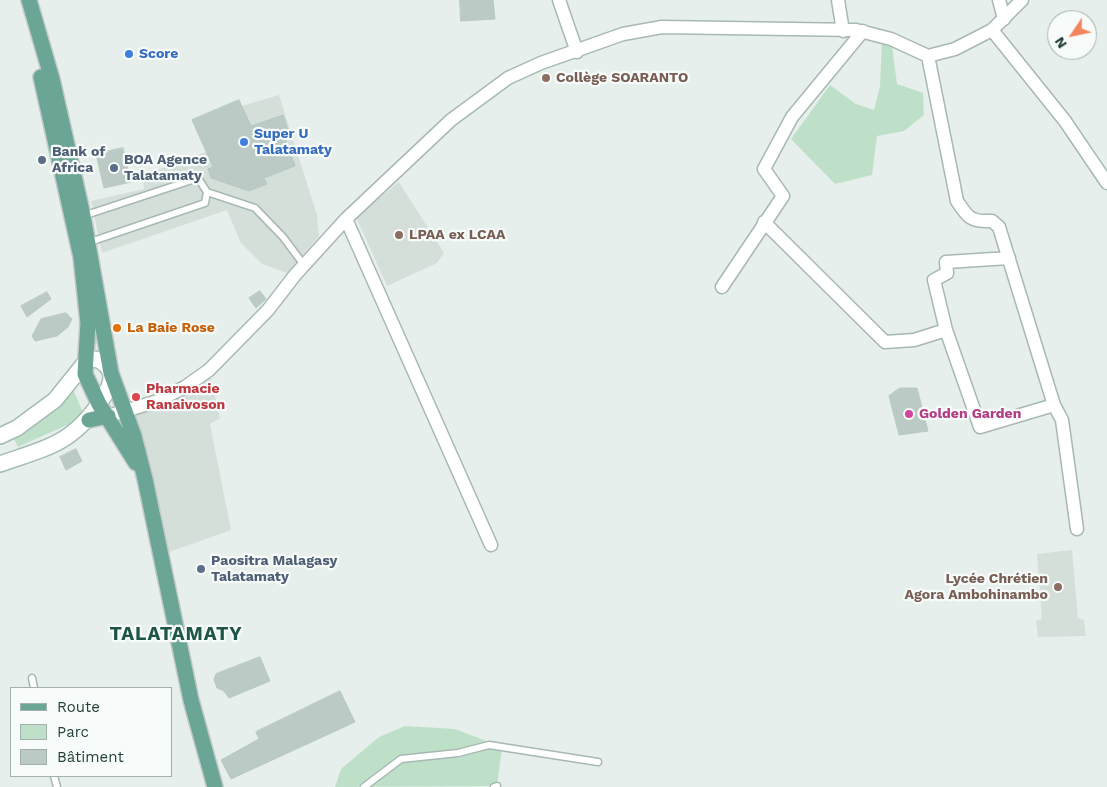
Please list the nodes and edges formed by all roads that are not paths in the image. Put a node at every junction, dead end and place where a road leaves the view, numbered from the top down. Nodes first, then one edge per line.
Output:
1 (30, 0) edge
2 (559, 0) edge
3 (838, 0) edge
4 (999, 0) edge
5 (1022, 0) edge
6 (1004, 19) junction
7 (992, 30) junction
8 (843, 31) junction
9 (863, 31) junction
10 (577, 52) junction
11 (928, 56) junction
12 (1107, 184) edge
13 (207, 192) junction
14 (78, 218) junction
15 (346, 220) junction
16 (764, 222) junction
17 (84, 243) junction
18 (1008, 258) junction
19 (304, 265) junction
20 (722, 287) dead end
21 (946, 330) junction
22 (84, 362) junction
23 (111, 373) junction
24 (1054, 405) junction
25 (104, 410) junction
26 (126, 411) junction
27 (2, 436) edge
28 (19, 458) junction
29 (0, 464) edge
30 (146, 479) junction
31 (1076, 529) dead end
32 (491, 545) dead end
33 (32, 678) dead end
34 (34, 687) edge
35 (598, 762) dead end
36 (215, 787) edge
37 (364, 787) edge

1 - 14 main road
2 - 10 street
3 - 8 street
4 - 6 street
5 - 6 street
6 - 7 street
7 - 11 street
7 - 12 street
8 - 9 street
8 - 10 street
9 - 11 street
9 - 16 street
10 - 15 street
11 - 18 street
13 - 14 lane
13 - 17 lane
13 - 19 lane
14 - 17 main road
15 - 19 street
15 - 32 street
16 - 20 street
16 - 21 street
17 - 22 main road
17 - 23 main road
18 - 21 street
18 - 24 street
19 - 26 street
21 - 24 street
22 - 23 main road
22 - 25 main road
22 - 27 main road
23 - 25 main road
23 - 26 main road
24 - 31 street
25 - 26 street
25 - 28 main road
25 - 30 main road
26 - 30 main road
27 - 28 main road
28 - 29 main road
30 - 36 main road
33 - 34 lane
35 - 37 lane

